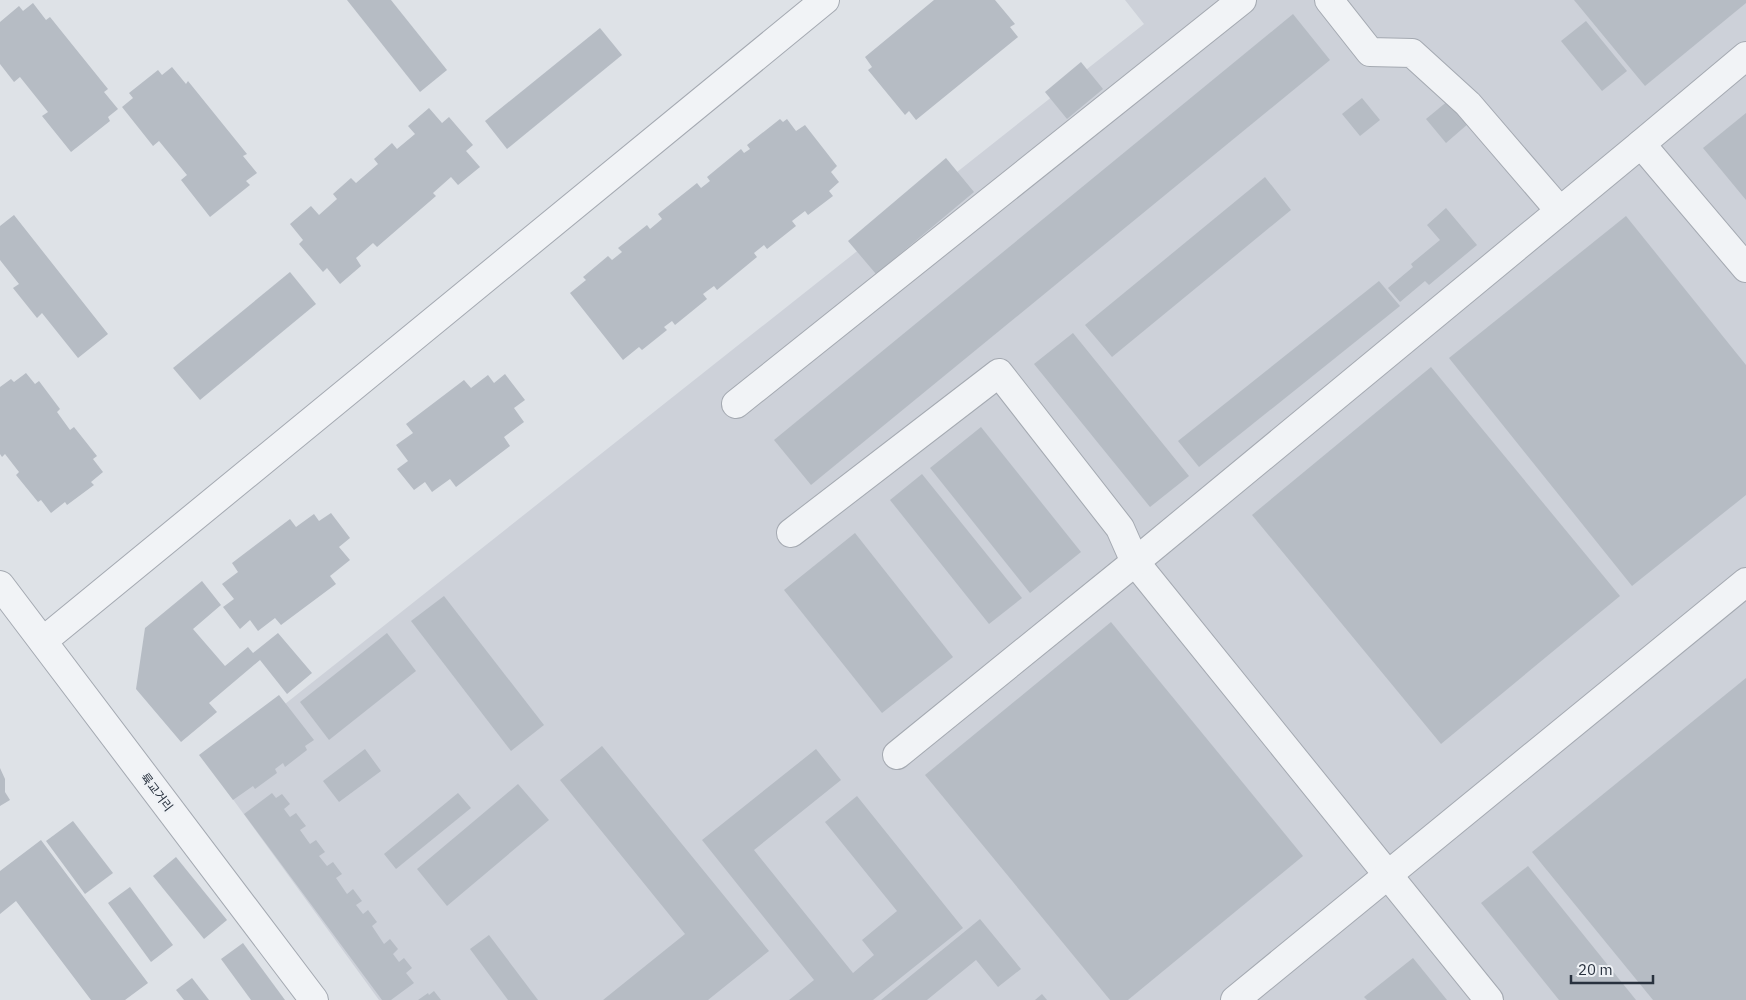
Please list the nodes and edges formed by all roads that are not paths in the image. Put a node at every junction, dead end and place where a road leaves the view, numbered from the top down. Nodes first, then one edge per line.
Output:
1 (825, 0) edge
2 (1242, 0) edge
3 (1329, 0) edge
4 (1746, 56) edge
5 (1641, 144) junction
6 (1560, 212) junction
7 (1746, 268) edge
8 (736, 404) dead end
9 (791, 533) dead end
10 (1135, 562) junction
11 (1746, 582) edge
12 (0, 585) edge
13 (43, 641) junction
14 (896, 755) dead end
15 (1388, 877) junction
16 (314, 1000) edge
17 (1235, 1000) edge
18 (1489, 1000) edge

1 - 13 street
2 - 8 street
3 - 6 street
4 - 5 street
5 - 6 street
5 - 7 street
6 - 10 street
9 - 10 street
10 - 14 street
10 - 15 street
11 - 15 street
12 - 13 street, 륙교거리
13 - 16 street, 륙교거리
15 - 17 street
15 - 18 street

